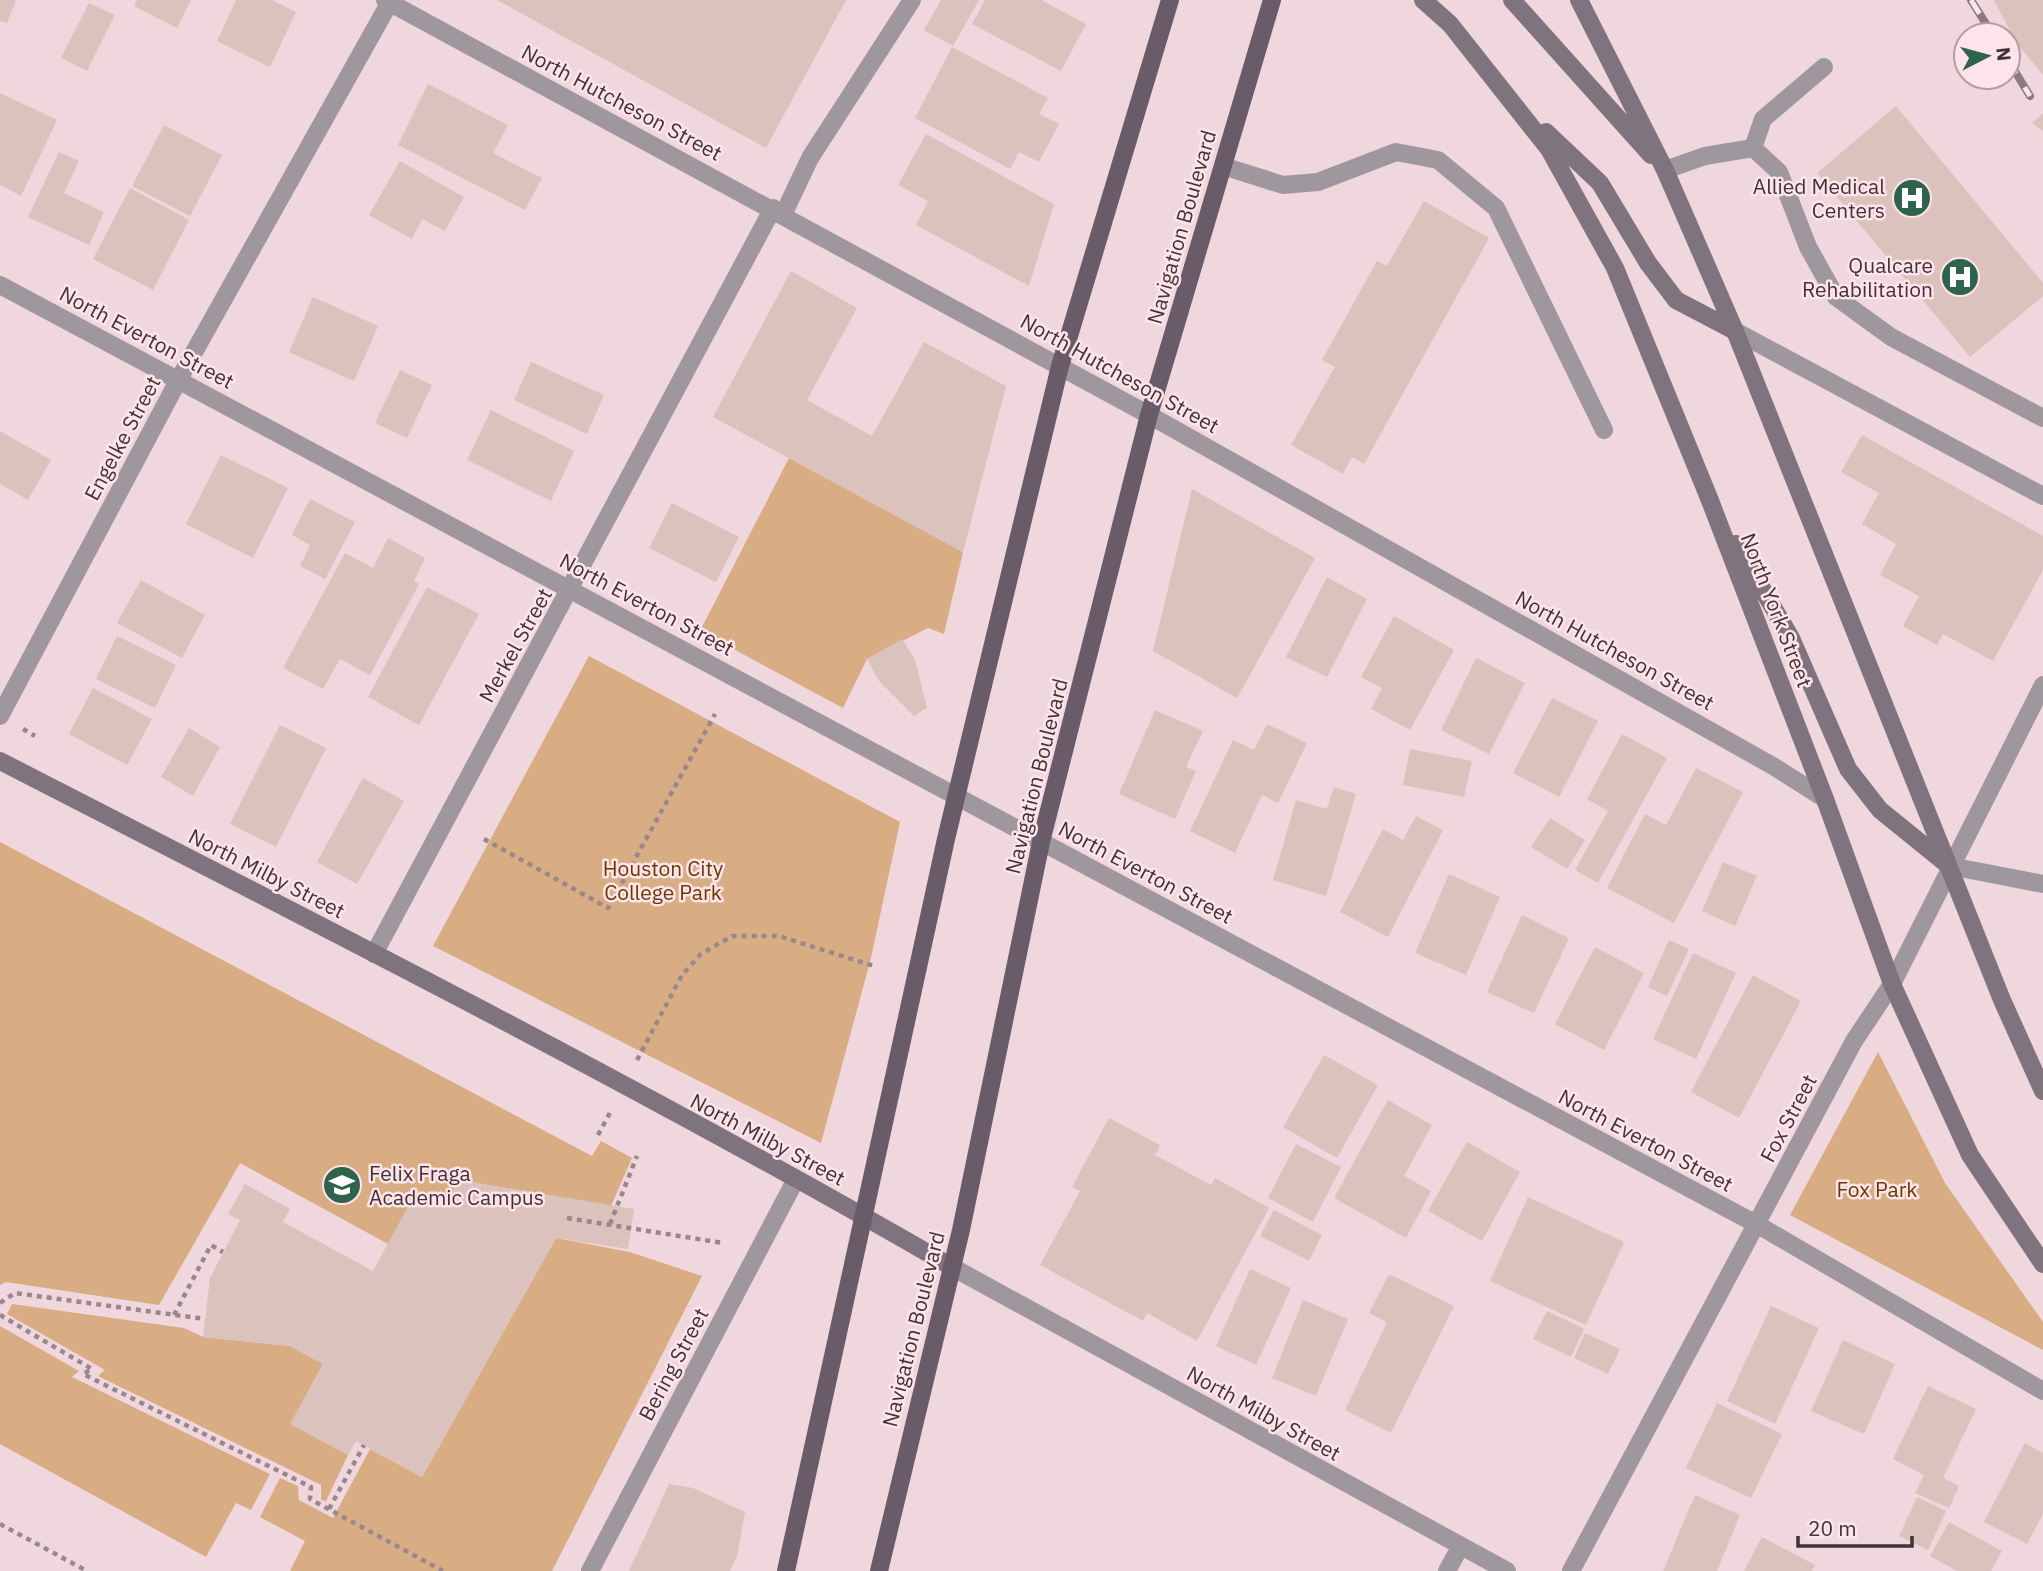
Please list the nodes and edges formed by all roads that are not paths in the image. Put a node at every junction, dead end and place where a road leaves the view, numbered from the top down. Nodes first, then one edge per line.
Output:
1 (912, 0) edge
2 (1170, 0) edge
3 (1272, 0) edge
4 (1423, 0) edge
5 (1512, 0) edge
6 (1578, 0) edge
7 (388, 1) edge
8 (1824, 68) dead end
9 (1508, 96) junction
10 (1753, 148) junction
11 (1223, 166) junction
12 (1665, 170) junction
13 (778, 211) junction
14 (0, 285) edge
15 (1735, 331) junction
16 (1060, 366) junction
17 (179, 379) junction
18 (1149, 415) junction
19 (2043, 418) edge
20 (1604, 430) dead end
21 (2043, 496) edge
22 (1709, 498) junction
23 (572, 589) junction
24 (2043, 685) edge
25 (0, 716) edge
26 (0, 761) edge
27 (956, 796) junction
28 (1825, 799) junction
29 (1041, 842) junction
30 (1950, 866) junction
31 (2043, 884) edge
32 (374, 954) junction
33 (1892, 984) junction
34 (2043, 1091) edge
35 (796, 1179) junction
36 (862, 1215) junction
37 (1758, 1225) junction
38 (2043, 1264) edge
39 (952, 1267) junction
40 (2043, 1391) edge
41 (1460, 1547) junction
42 (590, 1571) edge
43 (786, 1571) edge
44 (879, 1571) edge
45 (1447, 1571) edge
46 (1507, 1571) edge
47 (1571, 1571) edge

1 - 13 street, Merkel Street
2 - 16 main road
3 - 11 main road, Navigation Boulevard
4 - 9 main road, North York Street
5 - 12 main road
6 - 12 main road
7 - 13 street, North Hutcheson Street
7 - 17 street, Engelke Street
8 - 10 street
9 - 15 main road
9 - 22 main road, North York Street
10 - 12 street
10 - 19 street
11 - 18 main road, Navigation Boulevard
11 - 20 street
12 - 15 main road
13 - 16 street, North Hutcheson Street
13 - 23 street, Merkel Street
14 - 17 street, North Everton Street
15 - 21 street
15 - 30 main road
16 - 18 street, North Hutcheson Street
16 - 27 main road
17 - 23 street, North Everton Street
17 - 25 street, Engelke Street
18 - 28 street, North Hutcheson Street
18 - 29 main road, Navigation Boulevard
22 - 28 main road, North York Street
22 - 30 main road
23 - 27 street, North Everton Street
23 - 32 street, Merkel Street
24 - 30 street, Fox Street
26 - 32 main road, North Milby Street
27 - 29 street, North Everton Street
27 - 36 main road
28 - 33 main road, North York Street
29 - 37 street, North Everton Street
29 - 39 main road, Navigation Boulevard
30 - 31 street
30 - 33 street, Fox Street
30 - 34 main road
32 - 35 main road, North Milby Street
33 - 37 street, Fox Street
33 - 38 main road, North York Street
35 - 36 main road, North Milby Street
35 - 42 street, Bering Street
36 - 39 main road, North Milby Street
36 - 43 main road
37 - 40 street, North Everton Street
37 - 47 street, Fox Street
39 - 41 street, North Milby Street
39 - 44 main road, Navigation Boulevard
41 - 45 street
41 - 46 street, North Milby Street

